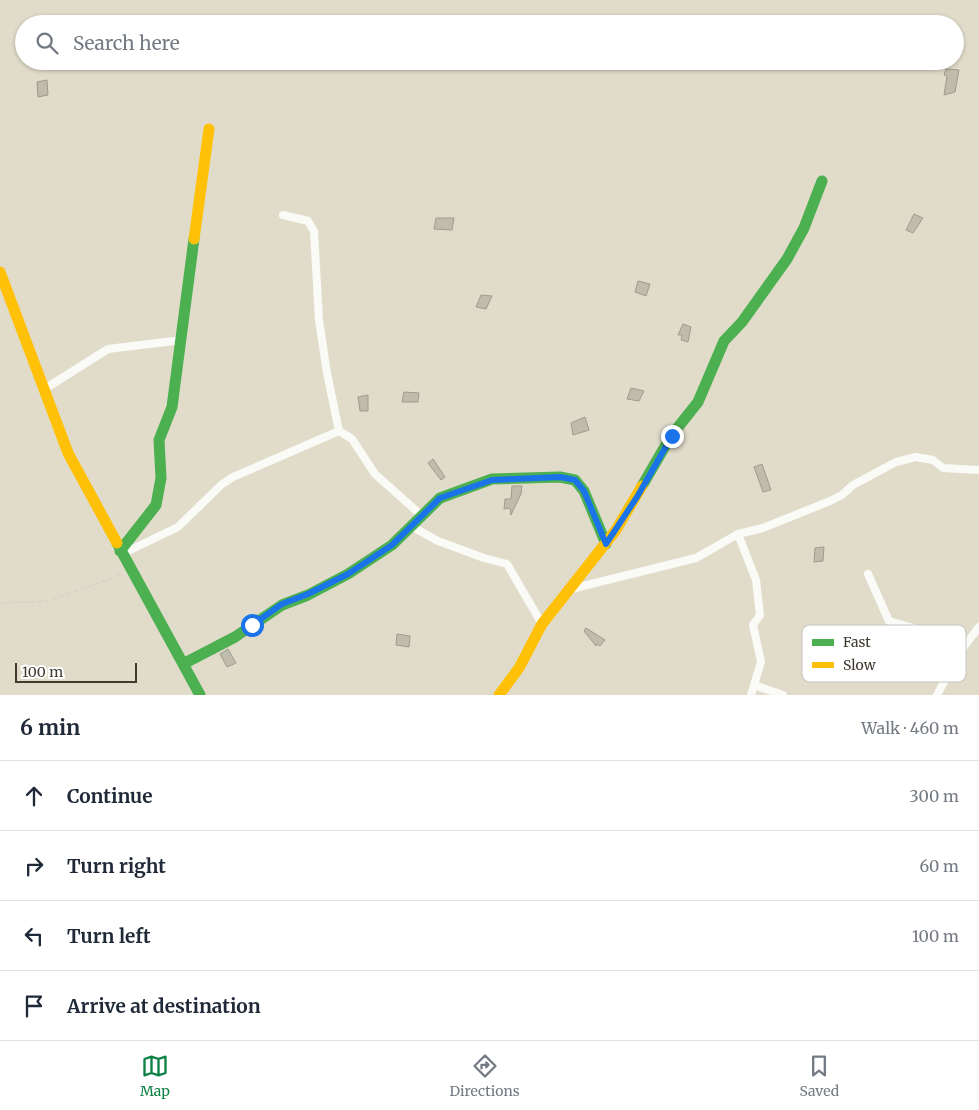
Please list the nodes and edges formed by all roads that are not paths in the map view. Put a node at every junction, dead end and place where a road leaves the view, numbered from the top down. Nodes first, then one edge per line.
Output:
1 (209, 129) dead end
2 (822, 181) dead end
3 (283, 215) dead end
4 (0, 272) edge
5 (182, 340) junction
6 (43, 390) junction
7 (339, 431) junction
8 (979, 470) edge
9 (421, 515) junction
10 (411, 526) junction
11 (738, 534) junction
12 (606, 544) junction
13 (121, 553) junction
14 (868, 574) dead end
15 (571, 590) junction
16 (542, 624) junction
17 (903, 625) edge
18 (979, 627) edge
19 (966, 644) edge
20 (183, 664) junction
21 (944, 682) edge
22 (754, 685) junction
23 (200, 695) edge
24 (499, 695) edge
25 (751, 695) edge
26 (783, 695) edge
27 (937, 695) edge

1 - 5 street
2 - 12 street
3 - 7 street
4 - 6 street
5 - 6 street
5 - 13 street
6 - 13 street
7 - 9 street
7 - 13 street
8 - 11 street
9 - 10 street
9 - 12 street
10 - 16 street
10 - 20 street
11 - 15 street
11 - 22 street
12 - 15 street
13 - 20 street
14 - 17 street
15 - 16 street
16 - 24 street
18 - 19 street
20 - 23 street
21 - 27 street
22 - 25 street
22 - 26 street

